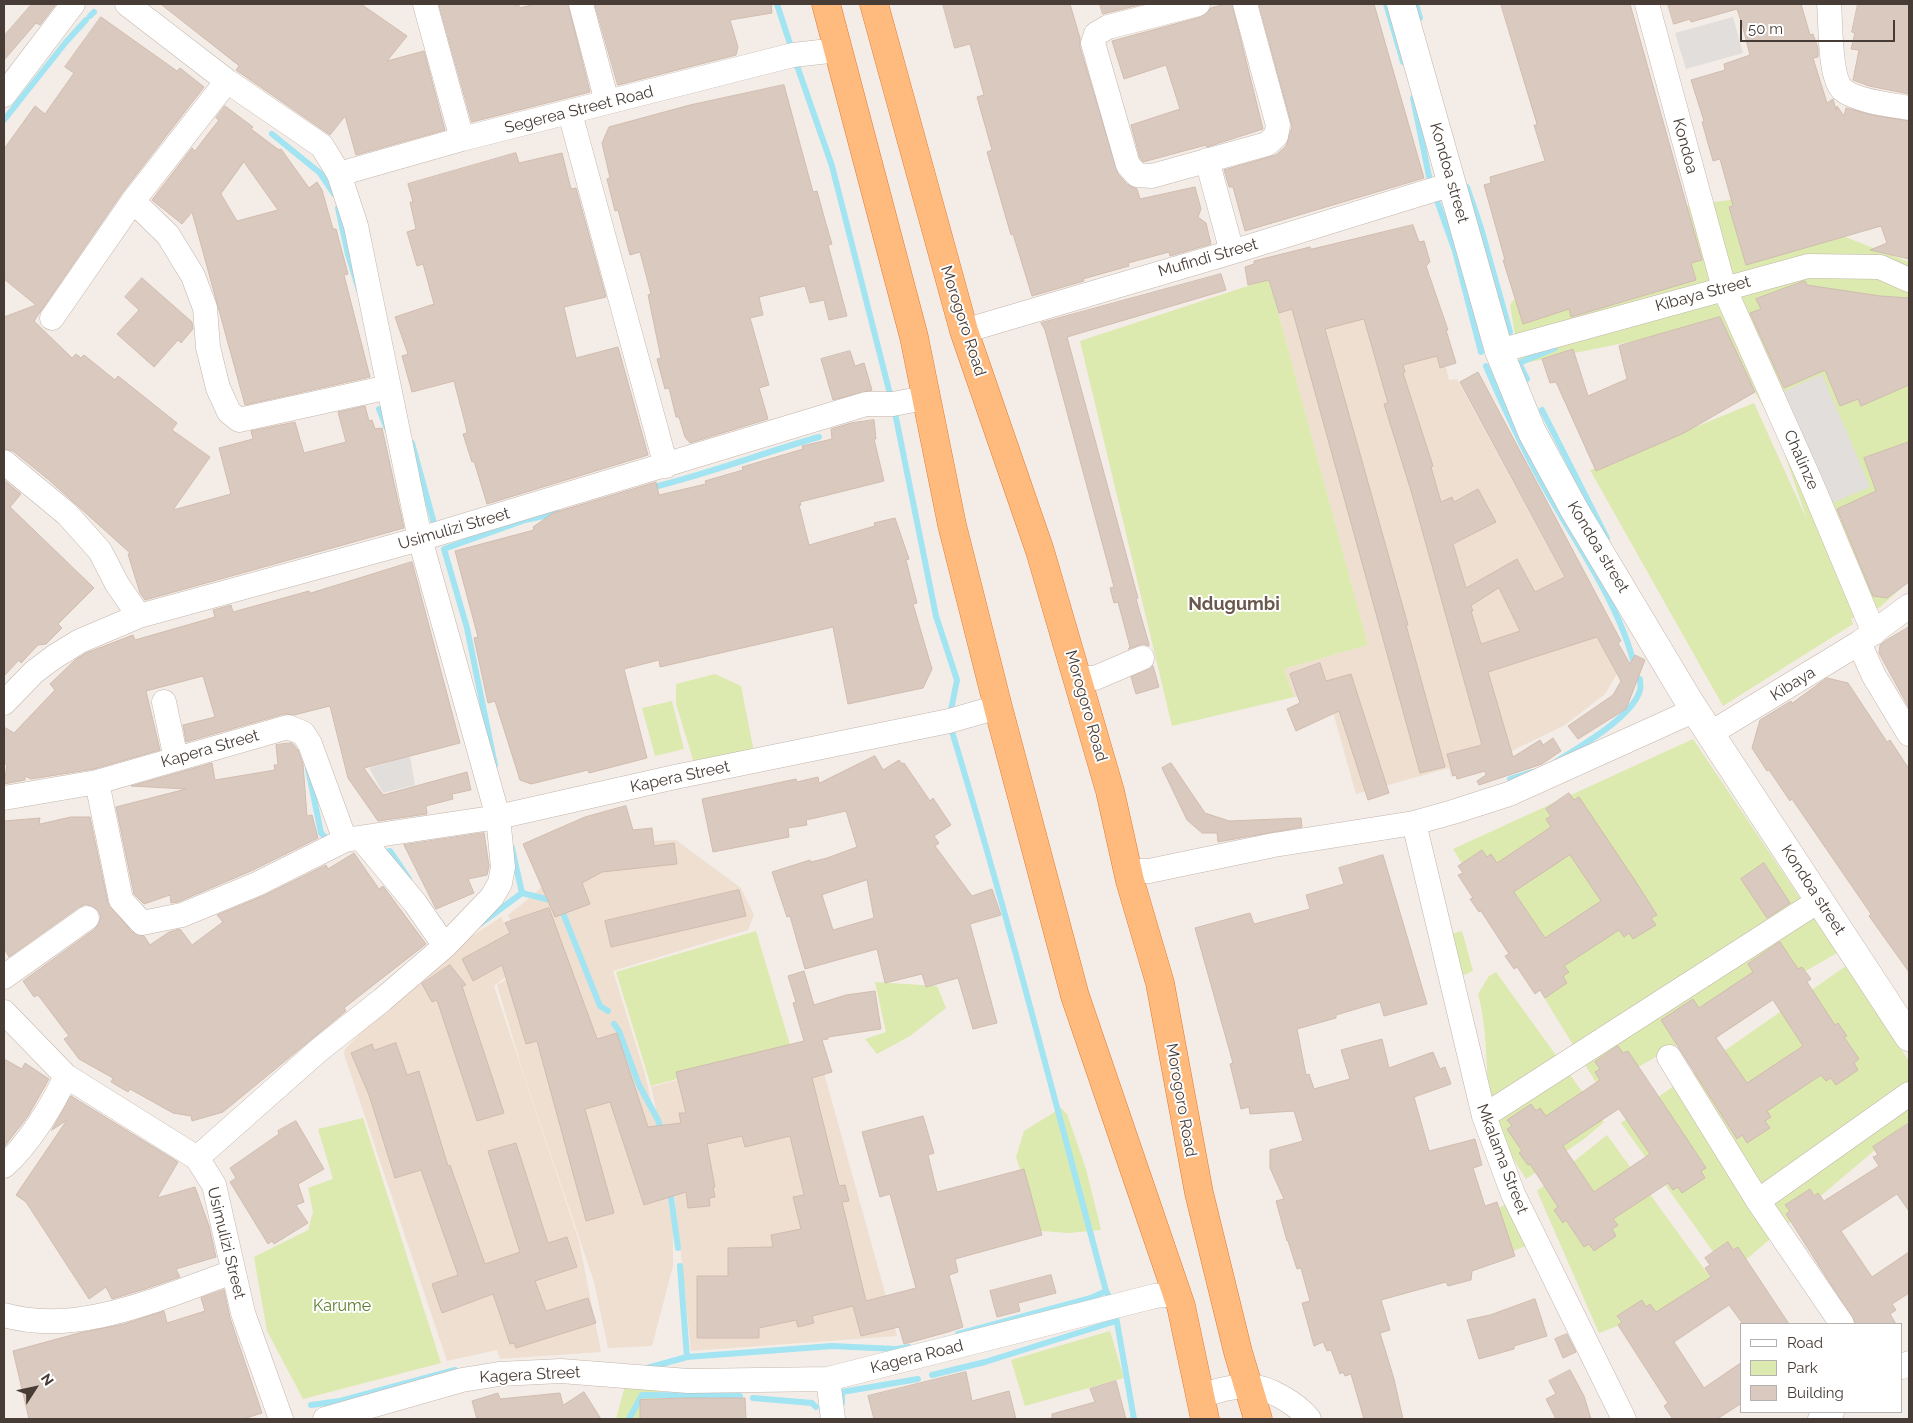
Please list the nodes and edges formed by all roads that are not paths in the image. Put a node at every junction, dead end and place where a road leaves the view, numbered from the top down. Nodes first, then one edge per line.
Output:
1 (73, 4) edge
2 (127, 4) edge
3 (425, 4) edge
4 (581, 4) edge
5 (826, 4) edge
6 (874, 4) edge
7 (1198, 4) edge
8 (1245, 4) edge
9 (1401, 4) edge
10 (1647, 4) edge
11 (1829, 4) edge
12 (829, 51) junction
13 (227, 81) junction
14 (4, 95) edge
15 (607, 102) junction
16 (1909, 108) edge
17 (570, 113) junction
18 (462, 139) junction
19 (1207, 160) junction
20 (339, 174) junction
21 (1452, 184) junction
22 (133, 201) junction
23 (1232, 252) junction
24 (1909, 280) edge
25 (1724, 288) junction
26 (52, 318) dead end
27 (964, 331) junction
28 (1499, 351) junction
29 (388, 387) junction
30 (925, 398) junction
31 (4, 462) edge
32 (666, 466) junction
33 (420, 540) junction
34 (1909, 606) edge
35 (140, 616) junction
36 (1866, 638) junction
37 (1142, 658) dead end
38 (1078, 678) junction
39 (164, 702) dead end
40 (4, 703) edge
41 (998, 707) junction
42 (1696, 710) junction
43 (1711, 733) junction
44 (1909, 734) edge
45 (176, 759) junction
46 (97, 782) junction
47 (4, 798) edge
48 (498, 817) junction
49 (1414, 823) junction
50 (353, 839) junction
51 (1128, 870) junction
52 (1820, 900) junction
53 (87, 918) dead end
54 (444, 946) junction
55 (4, 977) edge
56 (4, 1012) edge
57 (1909, 1037) edge
58 (1669, 1057) dead end
59 (66, 1076) junction
60 (1909, 1094) edge
61 (1484, 1116) junction
62 (196, 1158) junction
63 (4, 1166) edge
64 (1758, 1201) junction
65 (233, 1272) junction
66 (1177, 1294) junction
67 (4, 1315) edge
68 (1841, 1323) edge
69 (651, 1378) joint
70 (828, 1379) junction
71 (1249, 1386) junction
72 (1202, 1408) edge
73 (281, 1419) edge
74 (325, 1419) edge
75 (833, 1419) edge
76 (1258, 1419) edge
77 (1309, 1419) edge
78 (1624, 1419) edge

1 - 14 street
2 - 13 street
3 - 18 street
4 - 15 street
5 - 12 highway
6 - 27 highway, Morogoro Road
7 - 19 street
8 - 19 street
9 - 21 street, Kondoa street
10 - 25 street, Kondoa
11 - 16 street
12 - 15 street, Segerea Street Road
12 - 30 highway
13 - 20 street
13 - 22 street
15 - 17 street, Segerea Street Road
17 - 18 street, Segerea Street Road
17 - 32 street
18 - 20 street, Segerea Street Road
19 - 23 street
20 - 29 street
21 - 23 street, Mufindi Street
21 - 28 street, Kondoa street
22 - 26 street
22 - 29 street
23 - 27 street, Mufindi Street
24 - 25 street, Kibaya Street
25 - 28 street, Kibaya Street
25 - 36 street, Chalinze
27 - 38 highway, Morogoro Road
28 - 42 street, Kondoa street
29 - 33 street
30 - 32 street, Usimulizi Street
30 - 41 highway
31 - 35 street
32 - 33 street, Usimulizi Street
33 - 35 street, Usimulizi Street
33 - 48 street
34 - 36 street
35 - 40 street, Usimulizi Street
36 - 43 street, Kibaya
36 - 44 street, Chalinze
37 - 38 street
38 - 51 highway, Morogoro Road
39 - 45 street
41 - 48 street, Kapera Street
41 - 66 highway
42 - 43 street, Kondoa street
42 - 49 street
43 - 52 street, Kondoa street
45 - 46 street, Kapera Street
45 - 50 street, Kapera Street
46 - 47 street, Kapera Street
46 - 50 street
48 - 50 street, Kapera Street
48 - 54 street
49 - 51 street
49 - 61 street, Mkalama Street
50 - 54 street
51 - 71 highway, Morogoro Road
52 - 57 street, Kondoa street
52 - 61 street
53 - 55 street
54 - 62 street
56 - 59 street, Usimulizi Street
58 - 64 street
59 - 62 street, Usimulizi Street
59 - 63 street
60 - 64 street
61 - 78 street, Mkalama Street
62 - 65 street, Usimulizi Street
64 - 68 street
65 - 67 street
65 - 73 street, Usimulizi Street
66 - 70 street, Kagera Road
66 - 72 highway
69 - 70 street, Kagera Road
69 - 74 street, Kagera Street
70 - 75 street
71 - 72 street
71 - 76 highway, Morogoro Road
71 - 77 street

